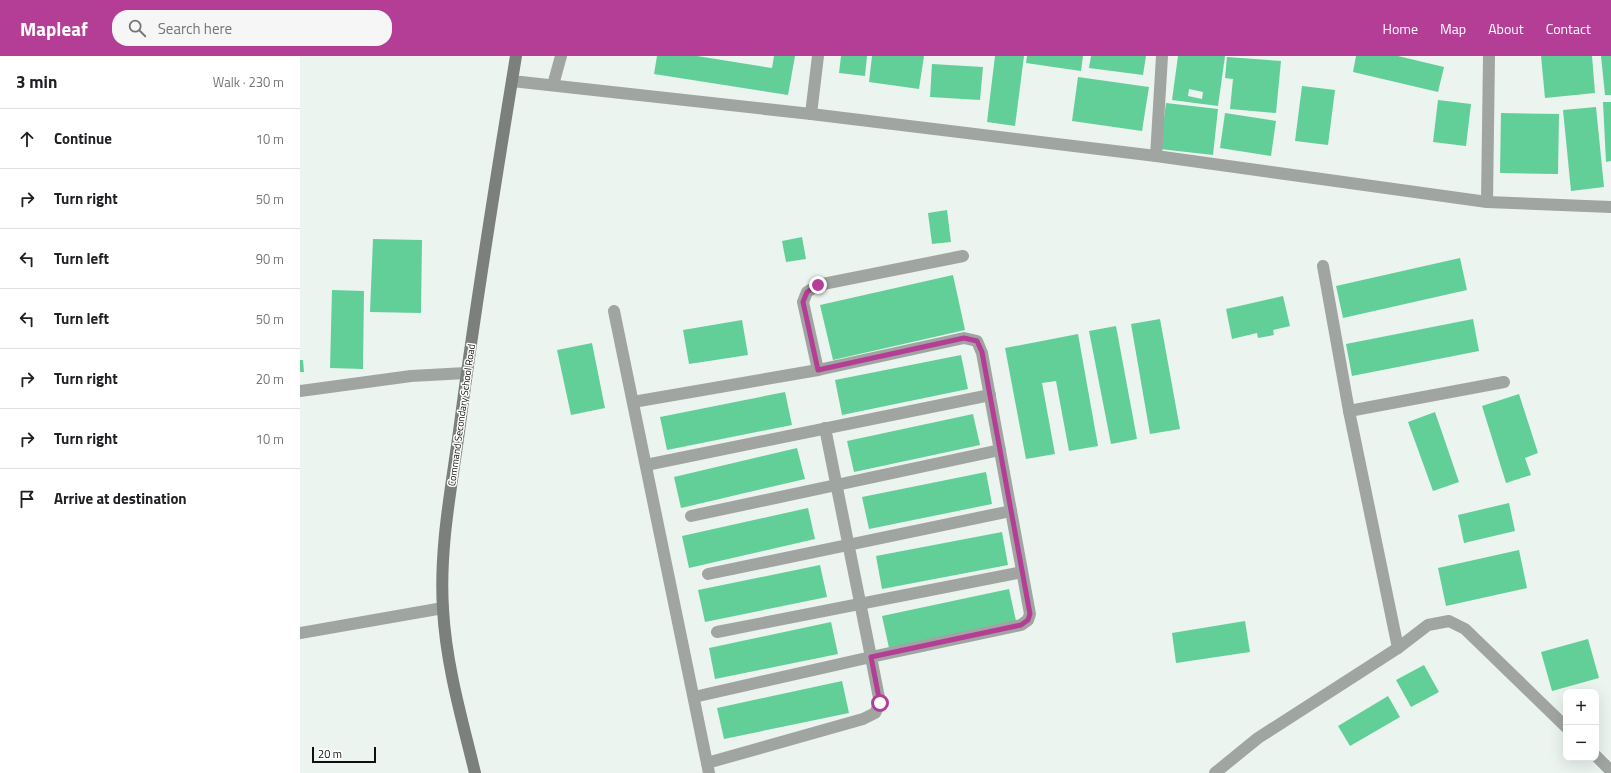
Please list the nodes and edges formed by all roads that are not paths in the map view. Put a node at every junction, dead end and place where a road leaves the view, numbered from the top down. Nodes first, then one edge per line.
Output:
1 (516, 56) edge
2 (561, 56) edge
3 (818, 56) edge
4 (1162, 56) edge
5 (1490, 56) edge
6 (512, 81) junction
7 (553, 85) junction
8 (811, 114) junction
9 (1156, 156) junction
10 (1486, 202) junction
11 (1611, 208) edge
12 (962, 256) dead end
13 (1323, 266) dead end
14 (614, 311) dead end
15 (818, 370) junction
16 (466, 373) junction
17 (1504, 382) dead end
18 (300, 391) edge
19 (990, 395) junction
20 (633, 402) junction
21 (1349, 411) junction
22 (825, 428) junction
23 (1000, 450) junction
24 (646, 465) junction
25 (837, 485) junction
26 (1012, 511) junction
27 (691, 516) dead end
28 (848, 544) junction
29 (1022, 572) junction
30 (708, 574) dead end
31 (860, 603) junction
32 (443, 608) junction
33 (717, 632) dead end
34 (300, 633) edge
35 (1398, 648) junction
36 (871, 657) junction
37 (694, 697) junction
38 (1564, 725) edge
39 (1599, 759) edge
40 (708, 768) edge
41 (1611, 771) edge
42 (475, 773) edge
43 (1215, 773) edge

1 - 6 main road, Command Secondary School Road
2 - 7 street
3 - 8 street
4 - 9 street
5 - 10 street
6 - 7 street
6 - 16 main road, Command Secondary School Road
7 - 8 street
8 - 9 street
9 - 10 street
10 - 11 street
12 - 15 street
13 - 21 street
14 - 20 street
15 - 19 street
15 - 20 street
16 - 18 street
16 - 32 main road, Command Secondary School Road
17 - 21 street
19 - 22 street
19 - 23 street
20 - 24 street
21 - 35 street
22 - 24 street
22 - 25 street
23 - 25 street
23 - 26 street
24 - 37 street
25 - 27 street
25 - 28 street
26 - 28 street
26 - 29 street
28 - 30 street
28 - 31 street
29 - 31 street
29 - 36 street
31 - 33 street
31 - 36 street
32 - 34 street
32 - 42 main road, Command Secondary School Road
35 - 38 street
35 - 43 street
36 - 37 street
36 - 40 street
37 - 40 street
39 - 41 street

